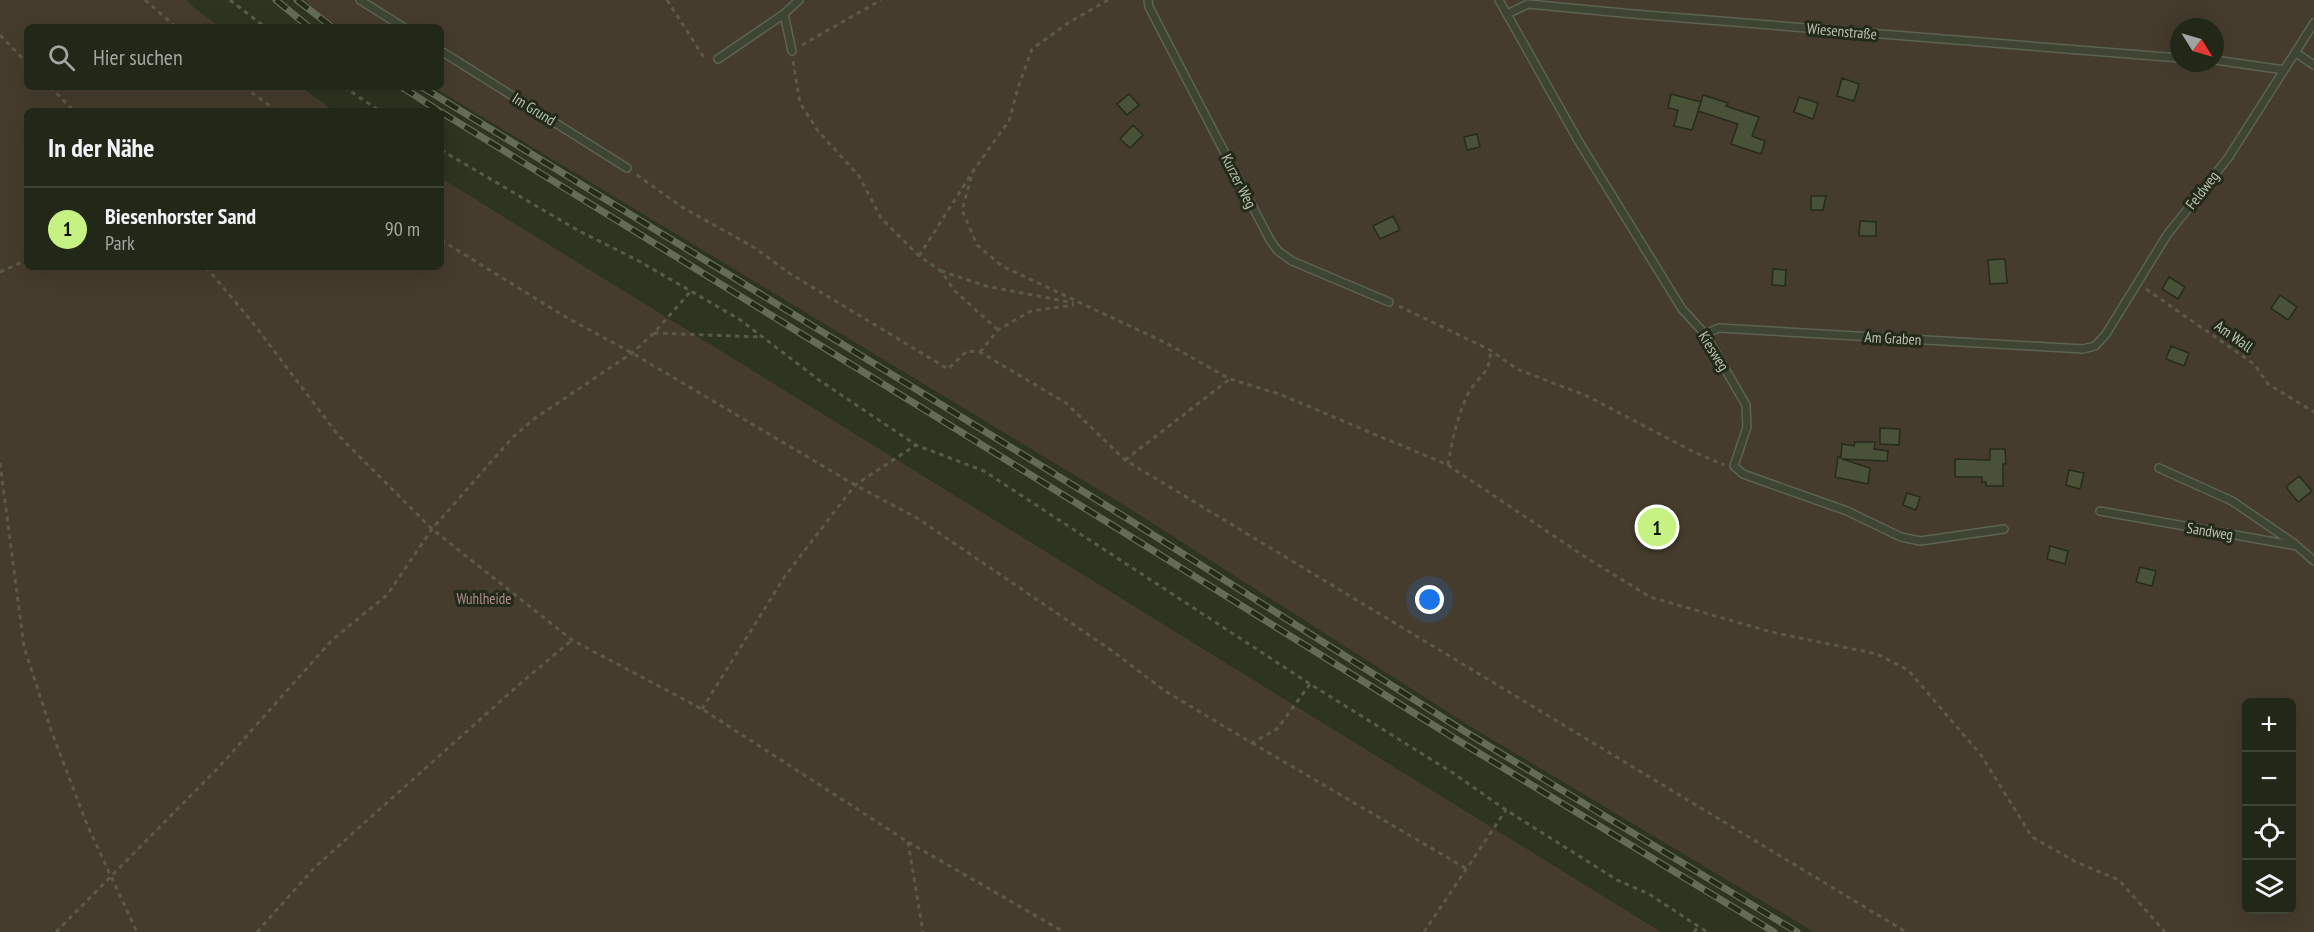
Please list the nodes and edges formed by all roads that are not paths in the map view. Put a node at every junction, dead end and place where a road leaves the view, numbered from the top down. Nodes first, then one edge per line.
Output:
1 (360, 0) edge
2 (799, 0) edge
3 (1148, 0) edge
4 (1499, 0) edge
5 (784, 14) junction
6 (1507, 14) junction
7 (2314, 23) edge
8 (398, 24) edge
9 (792, 51) road end
10 (444, 53) edge
11 (2296, 53) junction
12 (2170, 57) edge
13 (718, 59) road end
14 (2224, 61) edge
15 (2314, 65) edge
16 (2284, 70) junction
17 (627, 168) road end
18 (1389, 302) road end
19 (1705, 334) junction
20 (2083, 349) joint
21 (2159, 468) dead end
22 (2100, 511) dead end
23 (2004, 529) dead end
24 (2297, 546) junction
25 (2314, 561) edge

1 - 8 lane
2 - 5 lane
3 - 18 lane, Kurzer Weg
4 - 6 lane, Kiesweg
5 - 9 lane
5 - 13 lane
6 - 12 lane, Wiesenstraße
6 - 19 lane, Kiesweg
7 - 11 lane, Feldweg
10 - 17 lane, Im Grund
11 - 15 lane
11 - 16 lane, Feldweg
14 - 16 lane
16 - 20 lane, Feldweg
19 - 20 lane, Am Graben
19 - 23 lane, Kiesweg
21 - 24 lane
22 - 24 lane, Sandweg
24 - 25 lane

